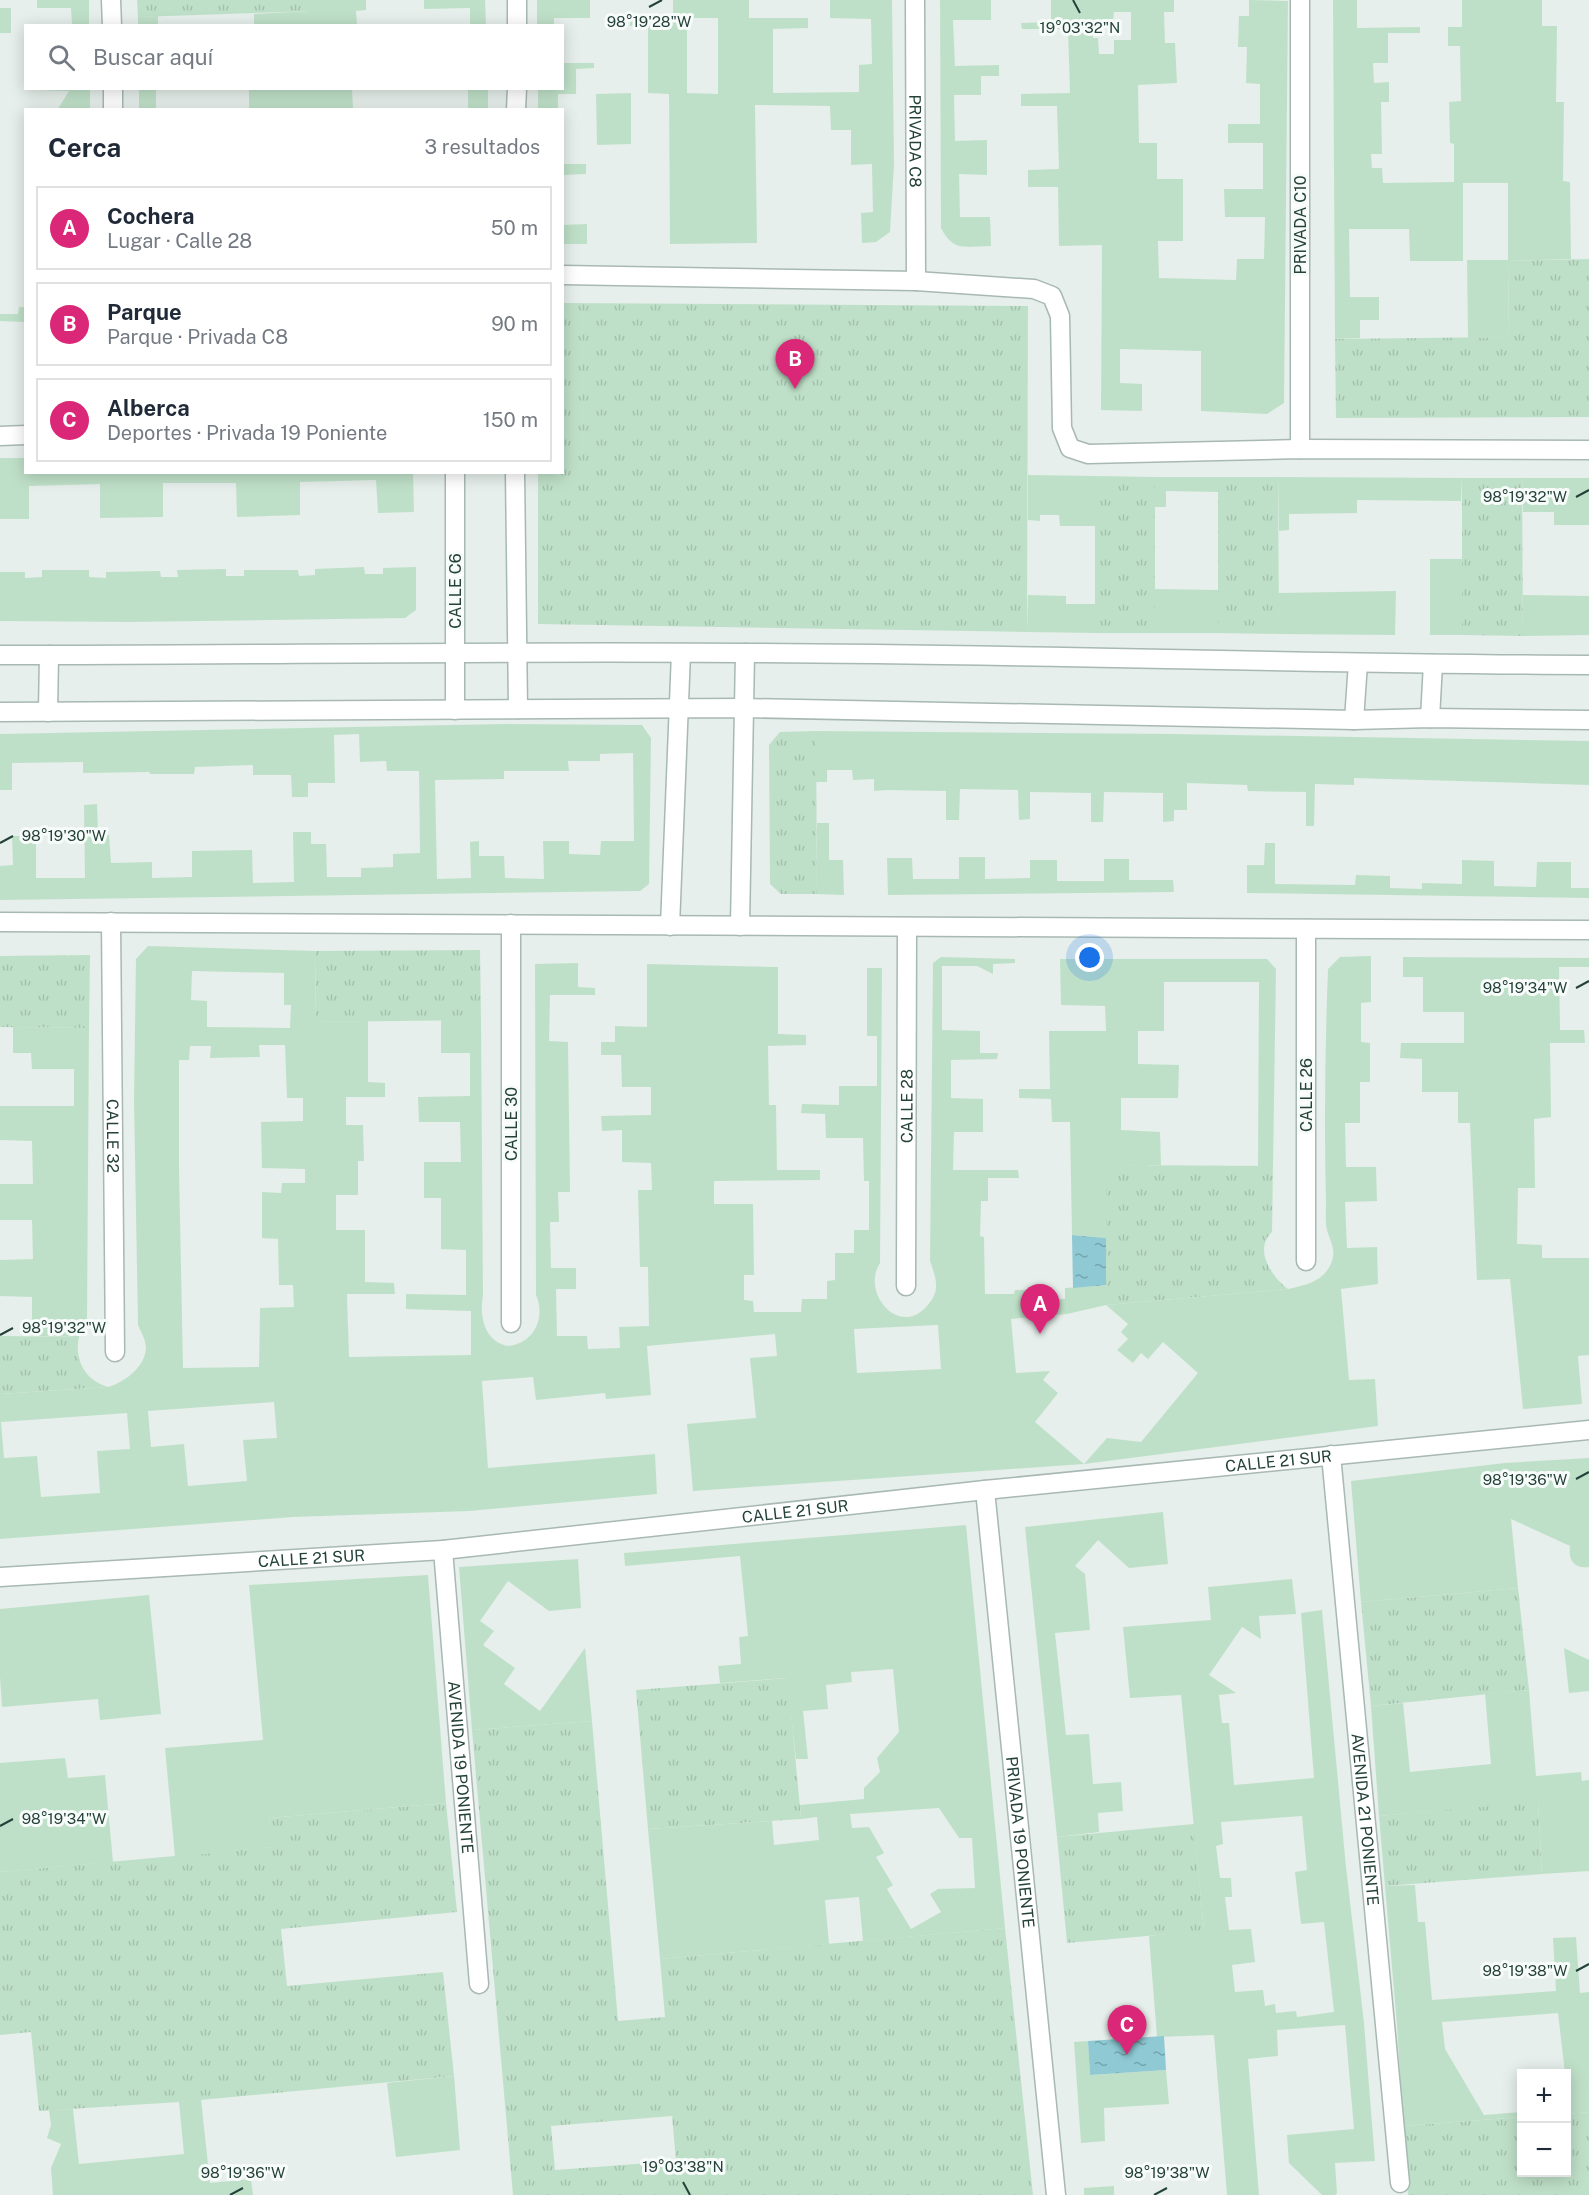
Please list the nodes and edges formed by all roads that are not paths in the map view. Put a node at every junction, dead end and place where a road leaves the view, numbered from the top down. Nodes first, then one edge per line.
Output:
1 (111, 0) edge
2 (517, 0) edge
3 (915, 0) edge
4 (1300, 0) edge
5 (112, 24) edge
6 (517, 24) edge
7 (113, 90) edge
8 (516, 90) edge
9 (113, 108) edge
10 (516, 108) edge
11 (564, 275) edge
12 (916, 281) junction
13 (24, 435) edge
14 (0, 436) edge
15 (1300, 449) junction
16 (1589, 450) edge
17 (455, 474) edge
18 (515, 474) edge
19 (518, 651) junction
20 (455, 652) junction
21 (681, 652) junction
22 (745, 652) junction
23 (0, 655) edge
24 (49, 655) junction
25 (1358, 663) junction
26 (1433, 664) junction
27 (1589, 664) edge
28 (743, 708) junction
29 (518, 709) junction
30 (679, 709) junction
31 (455, 710) junction
32 (0, 712) edge
33 (48, 712) junction
34 (1430, 718) junction
35 (1354, 720) junction
36 (1589, 720) edge
37 (0, 922) edge
38 (111, 922) junction
39 (512, 924) junction
40 (670, 926) junction
41 (740, 926) junction
42 (907, 927) junction
43 (1306, 929) junction
44 (1589, 930) edge
45 (1306, 1261) dead end
46 (906, 1286) dead end
47 (511, 1323) dead end
48 (115, 1352) dead end
49 (1589, 1430) edge
50 (1330, 1455) junction
51 (986, 1490) junction
52 (444, 1550) junction
53 (0, 1578) edge
54 (478, 1984) dead end
55 (1400, 2182) dead end
56 (1056, 2195) edge

1 - 5 street
2 - 6 street
3 - 12 street, PRIVADA C8
4 - 15 street, PRIVADA C10
7 - 9 street
8 - 10 street
11 - 12 street
12 - 15 street
13 - 14 street
15 - 16 street
17 - 20 street, CALLE C6
18 - 19 street
19 - 20 street
19 - 21 street
19 - 29 street
20 - 24 street
20 - 31 street, CALLE C6
21 - 22 street
21 - 30 street
22 - 25 street
22 - 28 street
23 - 24 street
24 - 33 street
25 - 26 street
25 - 35 street
26 - 27 street
26 - 34 street
28 - 30 street
28 - 35 street
28 - 41 street
29 - 30 street
29 - 31 street
30 - 40 street
31 - 33 street
32 - 33 street
34 - 35 street
34 - 36 street
37 - 38 street
38 - 39 street
38 - 48 street, CALLE 32
39 - 40 street
39 - 47 street, CALLE 30
40 - 41 street
41 - 42 street
42 - 43 street
42 - 46 street, CALLE 28
43 - 44 street
43 - 45 street, CALLE 26
49 - 50 street, CALLE 21 SUR
50 - 51 street, CALLE 21 SUR
50 - 55 street, AVENIDA 21 PONIENTE
51 - 52 street, CALLE 21 SUR
51 - 56 street, PRIVADA 19 PONIENTE
52 - 53 street, CALLE 21 SUR
52 - 54 street, AVENIDA 19 PONIENTE

